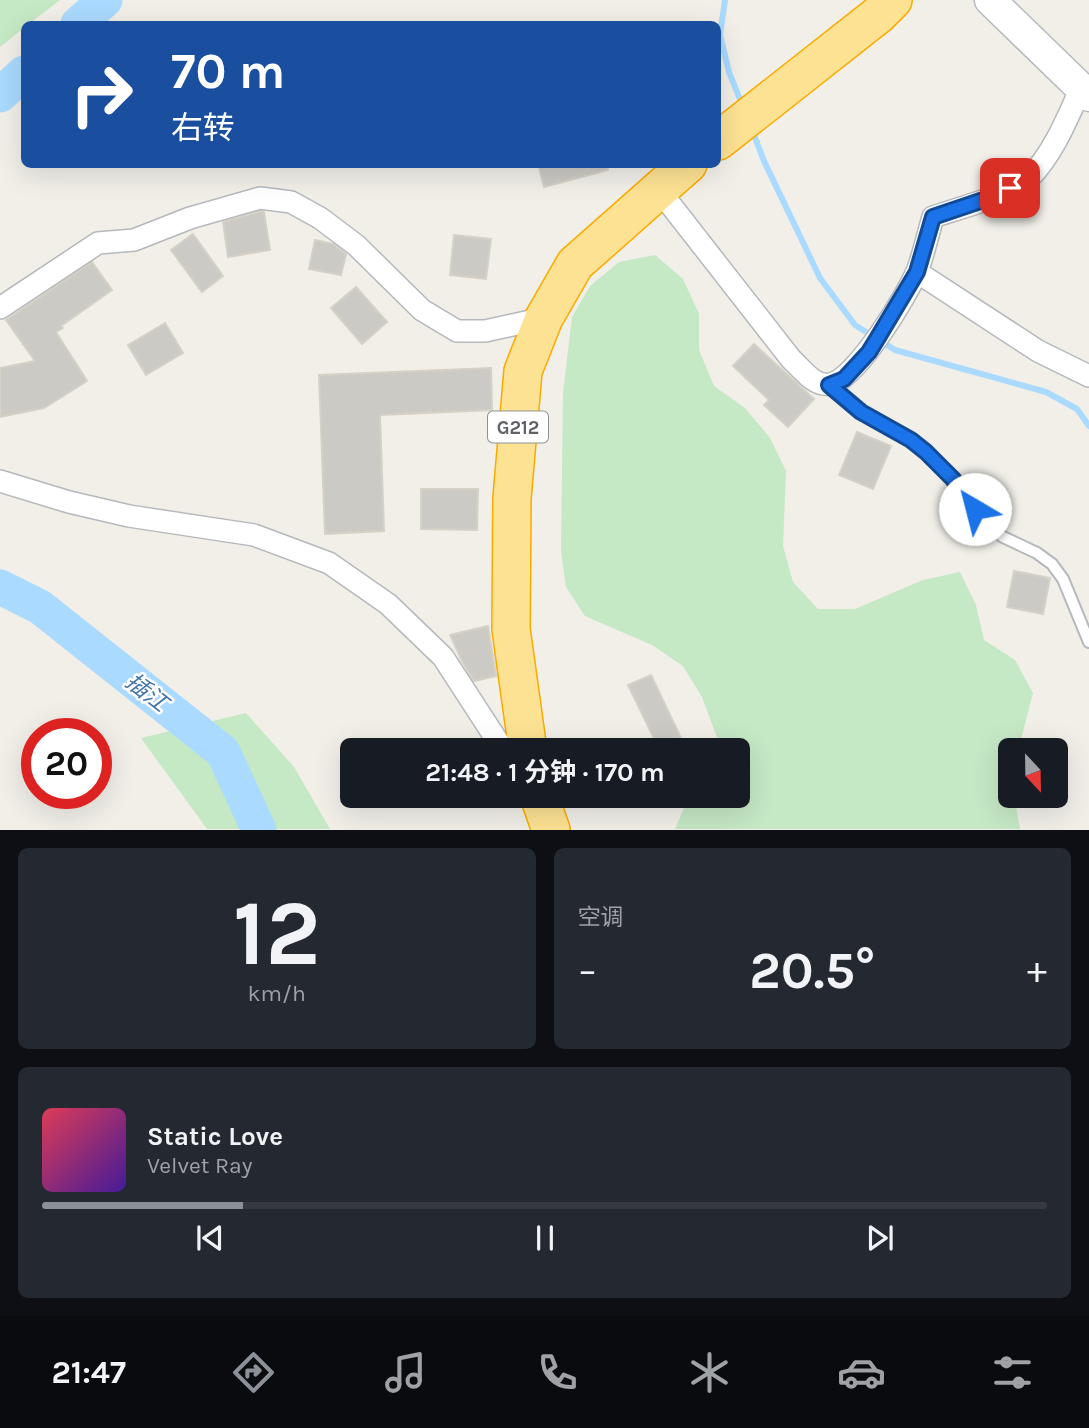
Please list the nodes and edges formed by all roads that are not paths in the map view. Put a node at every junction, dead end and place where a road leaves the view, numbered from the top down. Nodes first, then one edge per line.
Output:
1 (893, 0) edge
2 (990, 0) edge
3 (1085, 92) edge
4 (721, 139) edge
5 (684, 168) edge
6 (659, 190) junction
7 (917, 272) junction
8 (0, 308) edge
9 (544, 318) junction
10 (1089, 376) edge
11 (829, 385) junction
12 (0, 481) edge
13 (1089, 642) edge
14 (496, 738) edge
15 (526, 738) edge
16 (543, 808) edge
17 (551, 830) edge

1 - 4 highway
2 - 3 street
3 - 7 street
5 - 6 highway, G212
6 - 9 highway, G212
6 - 11 street
7 - 10 street
7 - 11 street
8 - 9 street
9 - 15 highway, G212
11 - 13 lane
12 - 14 street
16 - 17 highway

